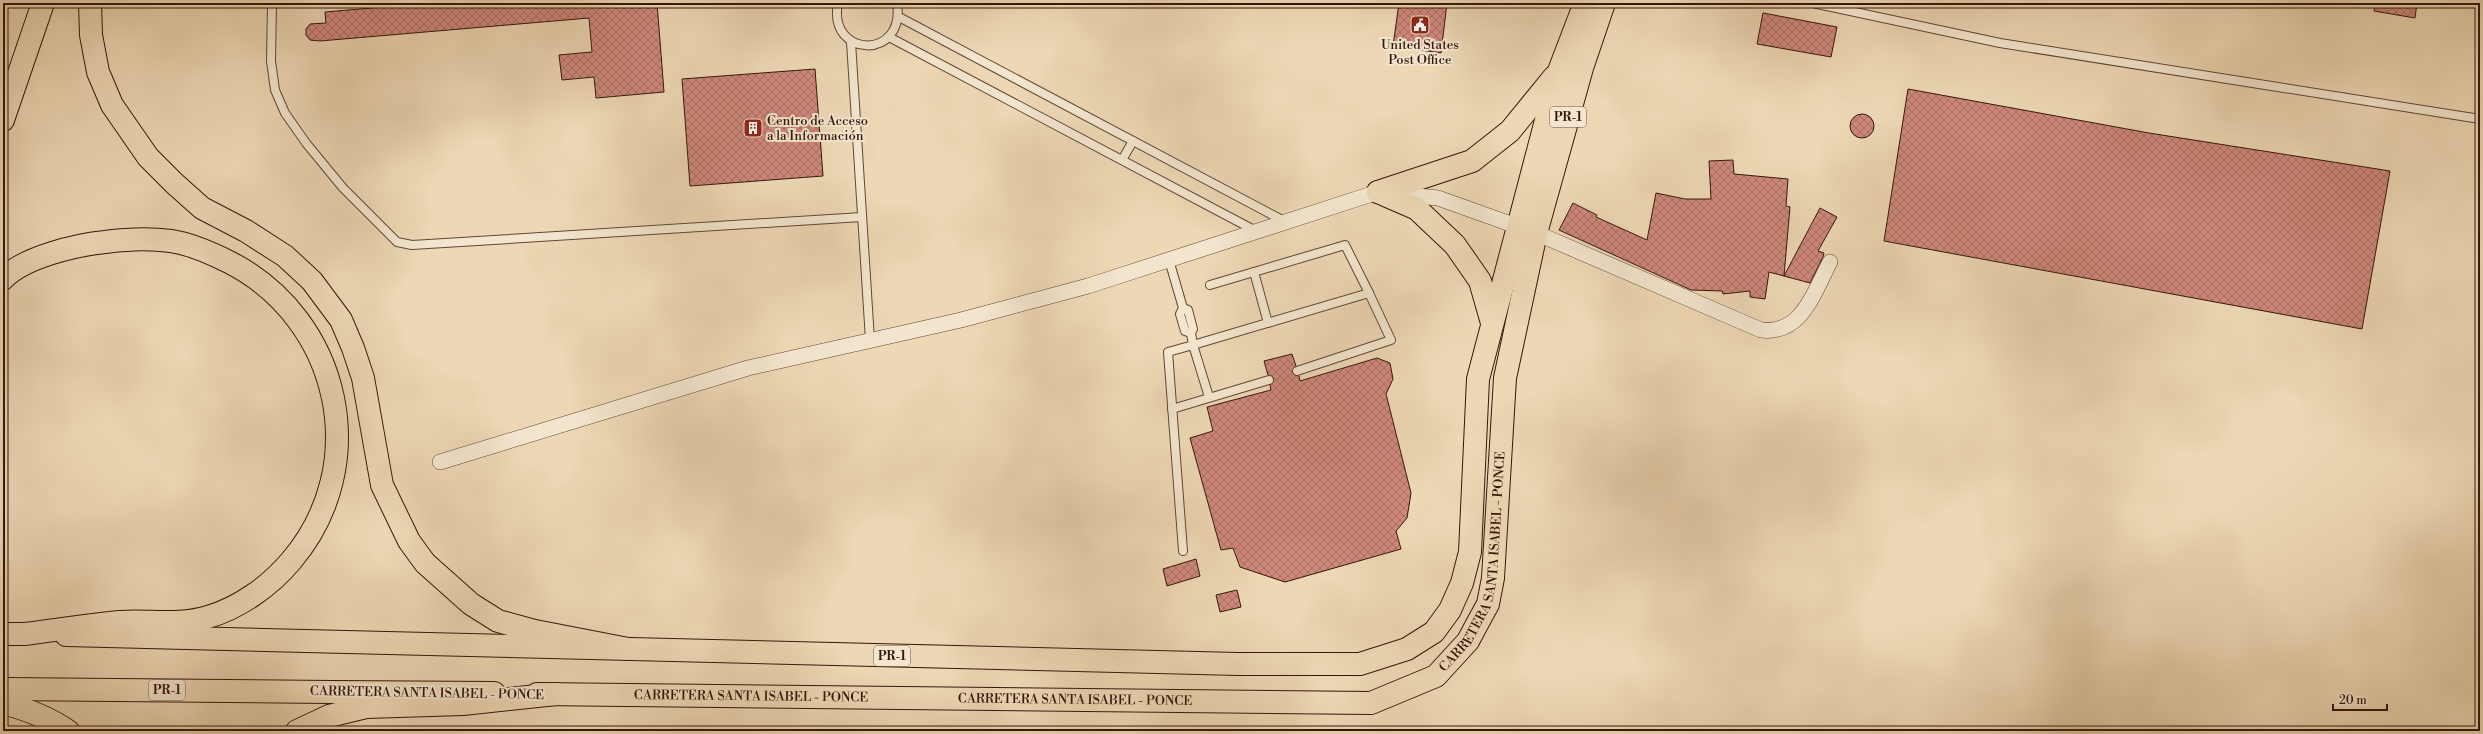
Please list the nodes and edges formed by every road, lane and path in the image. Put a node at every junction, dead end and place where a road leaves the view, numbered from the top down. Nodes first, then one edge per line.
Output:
1 (43, 3) edge
2 (90, 3) edge
3 (272, 3) edge
4 (838, 3) edge
5 (897, 3) edge
6 (1585, 3) edge
7 (1604, 3) edge
8 (1813, 3) edge
9 (899, 17) junction
10 (889, 37) junction
11 (851, 42) junction
12 (1559, 71) junction
13 (2480, 119) edge
14 (3, 120) edge
15 (1133, 141) junction
16 (1122, 160) junction
17 (1378, 192) junction
18 (862, 217) junction
19 (1285, 222) junction
20 (1527, 230) junction
21 (1257, 231) junction
22 (1169, 260) junction
23 (1830, 262) dead end
24 (1254, 272) junction
25 (3, 279) edge
26 (1210, 285) dead end
27 (1369, 293) junction
28 (1268, 323) junction
29 (1492, 324) junction
30 (870, 340) junction
31 (1193, 345) junction
32 (1297, 371) dead end
33 (1269, 380) dead end
34 (1209, 397) junction
35 (1172, 408) junction
36 (440, 462) dead end
37 (1183, 550) dead end
38 (13, 634) edge
39 (628, 649) junction
40 (3, 689) edge
41 (556, 694) junction
42 (3, 703) edge
43 (68, 731) edge
44 (297, 731) edge

1 - 14 main road
2 - 39 main road
3 - 18 lane
4 - 11 lane
5 - 9 lane
6 - 12 main road, CARRETERA SANTA ISABEL - PONCE / PR-1
7 - 20 main road, CARRETERA SANTA ISABEL - PONCE / PR-1
8 - 13 lane
9 - 10 lane
9 - 15 lane
10 - 11 lane
10 - 16 lane
11 - 18 lane
12 - 17 main road
12 - 20 main road, CARRETERA SANTA ISABEL - PONCE / PR-1
15 - 16 lane
15 - 19 lane
16 - 21 lane
17 - 19 street
17 - 20 street
17 - 29 main road
18 - 30 lane
19 - 21 street
20 - 23 street
20 - 29 main road, CARRETERA SANTA ISABEL - PONCE / PR-1
20 - 41 main road, CARRETERA SANTA ISABEL - PONCE / PR-1
21 - 22 street
22 - 30 street
22 - 31 lane
24 - 26 lane
24 - 27 lane
24 - 28 lane
25 - 38 main road
27 - 28 lane
27 - 32 lane
28 - 31 lane
29 - 39 main road, CARRETERA SANTA ISABEL - PONCE / PR-1
30 - 36 street
31 - 34 lane
31 - 35 lane
33 - 34 lane
34 - 35 lane
35 - 37 lane
38 - 39 main road, CARRETERA SANTA ISABEL - PONCE / PR-1
40 - 41 main road, CARRETERA SANTA ISABEL - PONCE / PR-1
41 - 44 main road
42 - 43 main road

